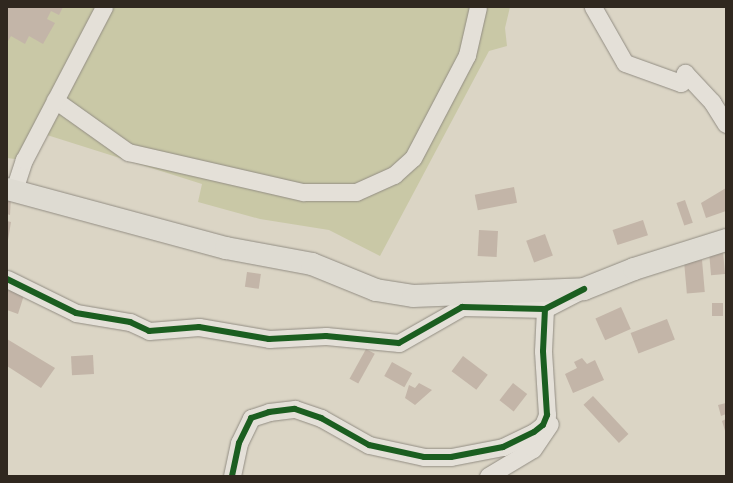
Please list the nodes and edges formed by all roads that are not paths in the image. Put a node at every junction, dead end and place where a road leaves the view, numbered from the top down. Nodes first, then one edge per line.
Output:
1 (104, 7) edge
2 (478, 7) edge
3 (593, 7) edge
4 (55, 100) junction
5 (726, 124) edge
6 (11, 189) edge
7 (726, 240) edge
8 (7, 279) edge
9 (584, 290) junction
10 (545, 309) junction
11 (546, 415) junction
12 (232, 476) edge
13 (488, 476) edge

1 - 4 street
2 - 4 street
3 - 5 street
4 - 6 street
6 - 9 main road
7 - 9 main road
8 - 10 street
9 - 10 street
10 - 11 street
11 - 12 street
11 - 13 street

